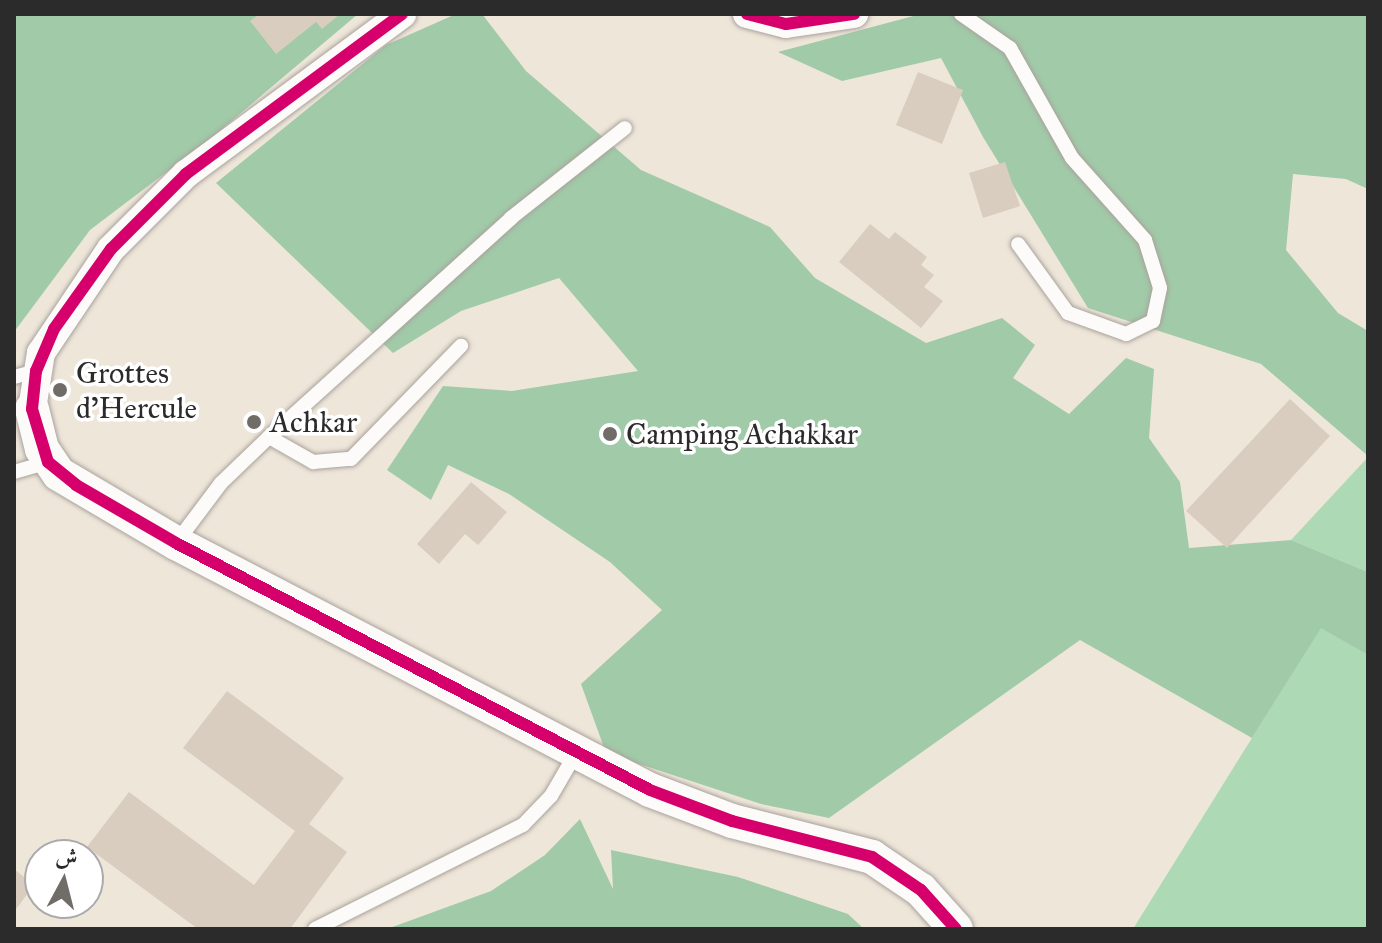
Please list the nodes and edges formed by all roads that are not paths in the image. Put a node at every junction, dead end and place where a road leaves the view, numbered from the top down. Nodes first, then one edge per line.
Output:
1 (402, 14) edge
2 (747, 14) edge
3 (854, 14) edge
4 (961, 14) edge
5 (625, 128) dead end
6 (1018, 244) dead end
7 (461, 346) dead end
8 (25, 374) edge
9 (32, 409) joint
10 (269, 437) junction
11 (48, 462) junction
12 (14, 472) edge
13 (176, 543) junction
14 (576, 752) junction
15 (315, 929) edge
16 (956, 929) edge

1 - 8 street
2 - 3 street
4 - 6 lane
5 - 10 lane
7 - 10 lane
8 - 9 street
9 - 11 street
10 - 13 lane
11 - 12 lane
11 - 13 street
13 - 14 street
14 - 15 lane
14 - 16 street

